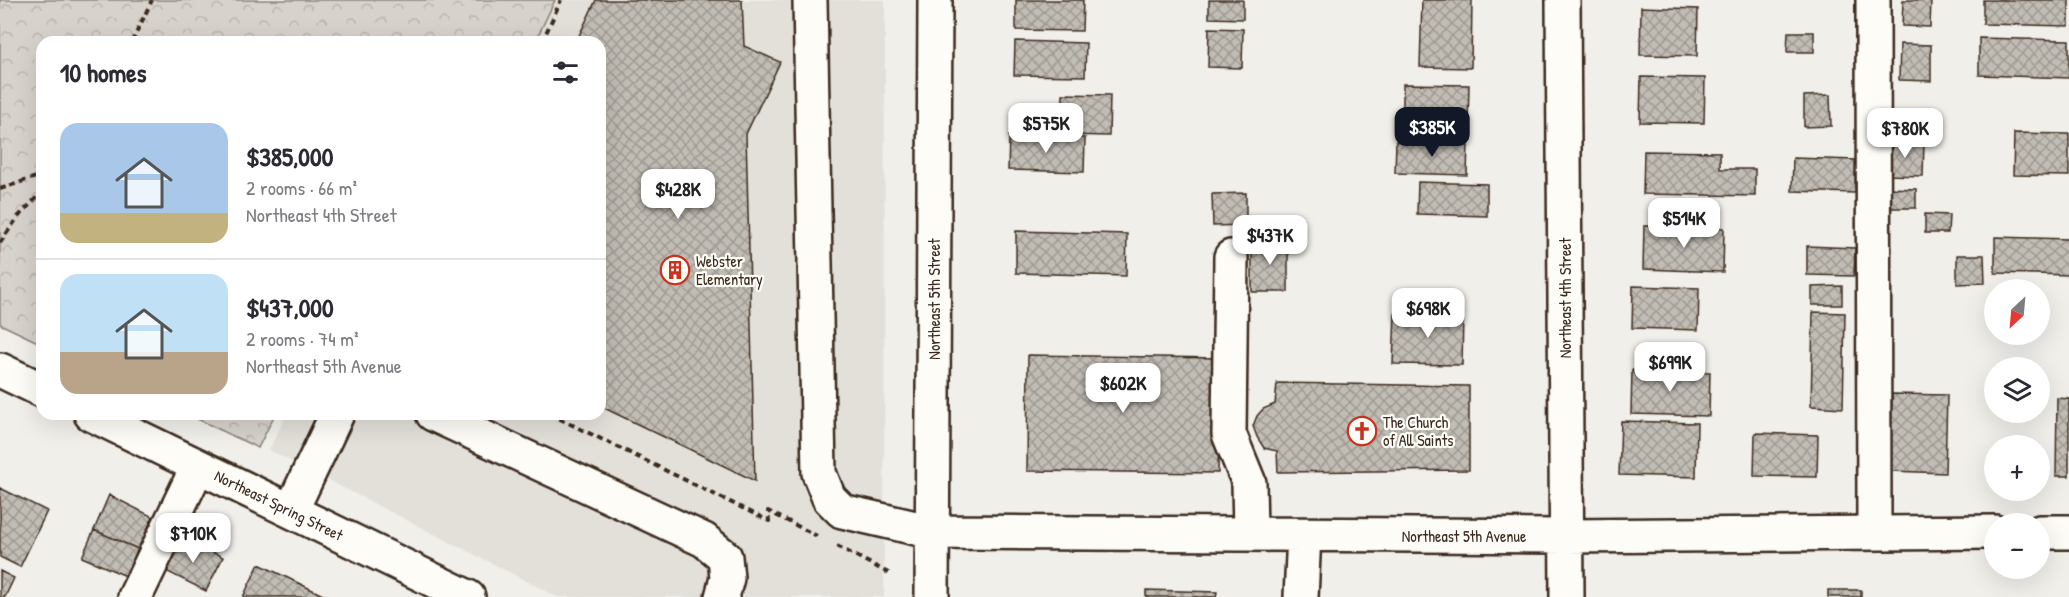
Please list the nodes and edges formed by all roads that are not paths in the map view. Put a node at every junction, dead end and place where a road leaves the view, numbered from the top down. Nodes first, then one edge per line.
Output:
1 (810, 0) edge
2 (935, 0) edge
3 (1563, 0) edge
4 (1873, 0) edge
5 (1231, 257) dead end
6 (0, 370) edge
7 (36, 387) edge
8 (103, 420) edge
9 (334, 420) edge
10 (447, 420) edge
11 (198, 466) junction
12 (291, 511) junction
13 (933, 532) junction
14 (1874, 532) junction
15 (1984, 532) edge
16 (2050, 532) edge
17 (2069, 532) edge
18 (1250, 534) junction
19 (1304, 535) junction
20 (1567, 536) junction
21 (420, 587) edge
22 (135, 597) edge
23 (468, 597) edge
24 (722, 597) edge
25 (932, 597) edge
26 (1301, 597) edge
27 (1567, 597) edge

1 - 13 street, Northeast 5th Avenue
2 - 13 street, Northeast 5th Street
3 - 20 street, Northeast 4th Street
4 - 14 street
5 - 18 street
6 - 7 street
8 - 11 street, Northeast Spring Street
9 - 12 street
10 - 24 street
11 - 12 street, Northeast Spring Street
11 - 22 street
12 - 21 street, Northeast Spring Street
13 - 18 street, Northeast 5th Avenue
13 - 25 street, Northeast 5th Street
14 - 15 street, Northeast 5th Avenue
14 - 20 street, Northeast 5th Avenue
16 - 17 street
18 - 19 street, Northeast 5th Avenue
19 - 20 street, Northeast 5th Avenue
19 - 26 street
20 - 27 street, Northeast 4th Street
21 - 23 street, Northeast Spring Street

